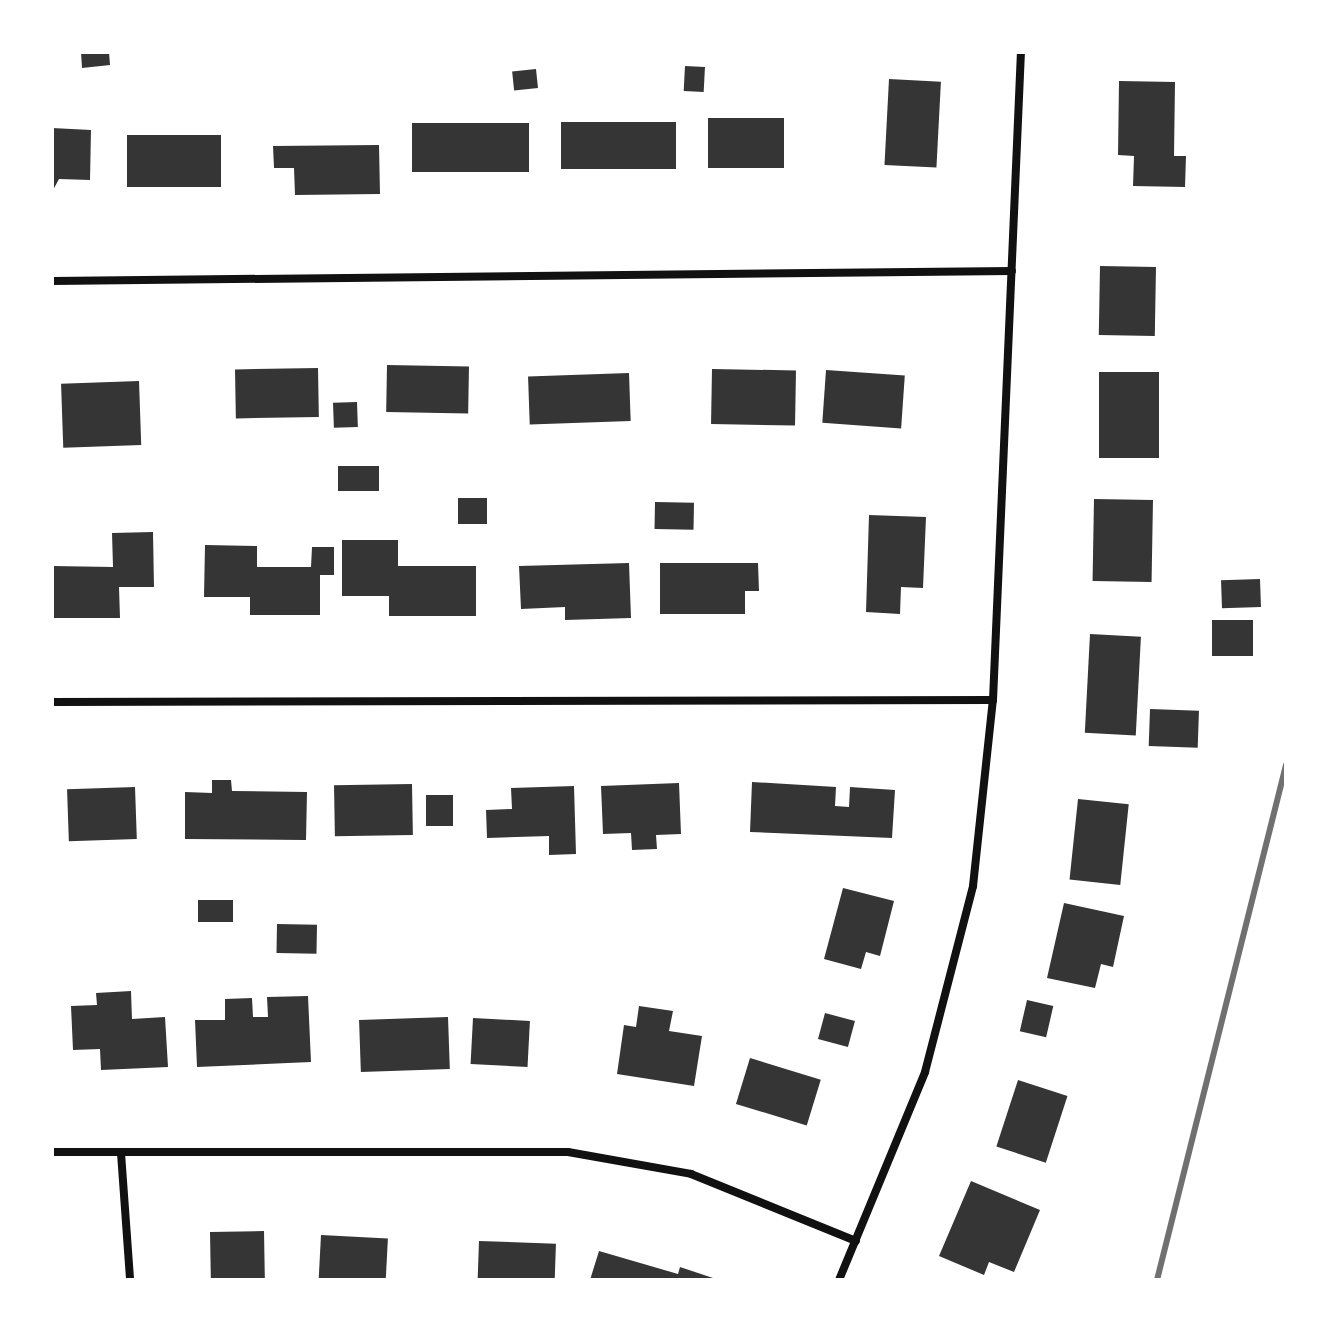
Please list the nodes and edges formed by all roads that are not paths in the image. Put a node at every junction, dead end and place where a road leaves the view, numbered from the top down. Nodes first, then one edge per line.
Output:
1 (1021, 52) edge
2 (1012, 271) junction
3 (52, 281) edge
4 (993, 700) junction
5 (52, 702) edge
6 (52, 1152) edge
7 (121, 1153) junction
8 (856, 1241) junction
9 (130, 1280) edge
10 (839, 1280) edge

1 - 2 street
2 - 3 street
2 - 4 street
4 - 5 street
4 - 8 street
6 - 7 street
7 - 8 street
7 - 9 street
8 - 10 street

